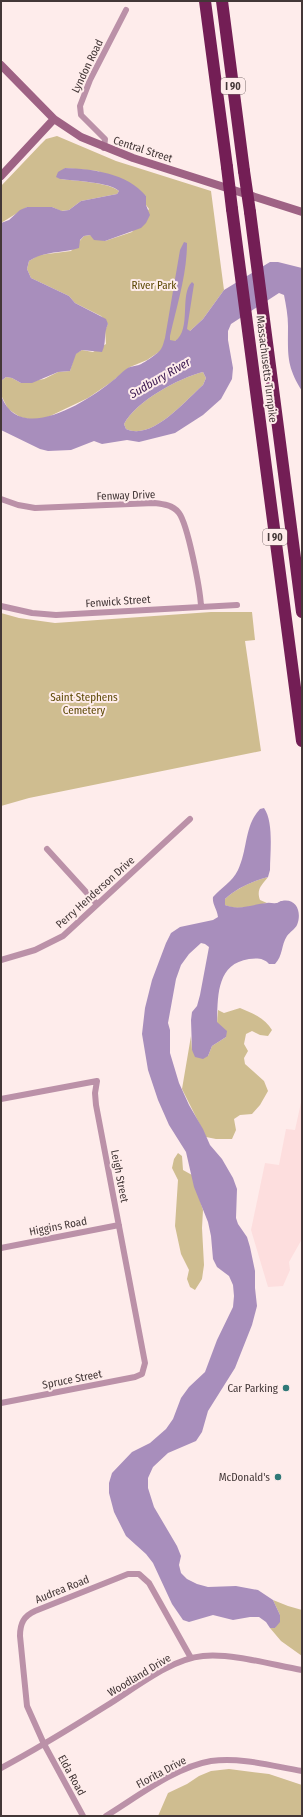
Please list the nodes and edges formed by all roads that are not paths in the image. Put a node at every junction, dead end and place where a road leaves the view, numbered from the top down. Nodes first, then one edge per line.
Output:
1 (205, 1) edge
2 (222, 1) edge
3 (126, 10) dead end
4 (2, 68) edge
5 (54, 119) junction
6 (104, 148) junction
7 (1, 176) edge
8 (302, 212) edge
9 (1, 499) edge
10 (237, 605) dead end
11 (1, 606) edge
12 (201, 606) junction
13 (302, 612) edge
14 (302, 741) edge
15 (190, 819) dead end
16 (47, 850) dead end
17 (97, 904) junction
18 (1, 960) edge
19 (1, 1099) edge
20 (119, 1225) junction
21 (1, 1248) edge
22 (144, 1370) joint
23 (1, 1402) edge
24 (191, 1658) junction
25 (302, 1670) edge
26 (44, 1744) junction
27 (1, 1768) edge
28 (302, 1771) edge
29 (84, 1816) edge
30 (106, 1816) edge

1 - 14 highway, Massachusetts Turnpike / I 90, bridge
2 - 13 highway, Massachusetts Turnpike / I 90, bridge
3 - 6 street, Lyndon Road
4 - 5 main road, Central Street
5 - 6 main road, Central Street
5 - 7 main road
6 - 8 main road, Central Street
9 - 12 street, Fenway Drive
10 - 12 street, Fenwick Street
11 - 12 street, Fenwick Street
15 - 17 street, Perry Henderson Drive
16 - 17 street
17 - 18 street, Perry Henderson Drive
19 - 20 street, Leigh Street
20 - 21 street, Higgins Road
20 - 22 street, Leigh Street
22 - 23 street, Spruce Street
24 - 25 street, Woodland Drive
24 - 26 street, Woodland Drive
24 - 26 street, Audrea Road
26 - 27 street, Woodland Drive
26 - 29 street, Elda Road
28 - 30 street, Florita Drive

